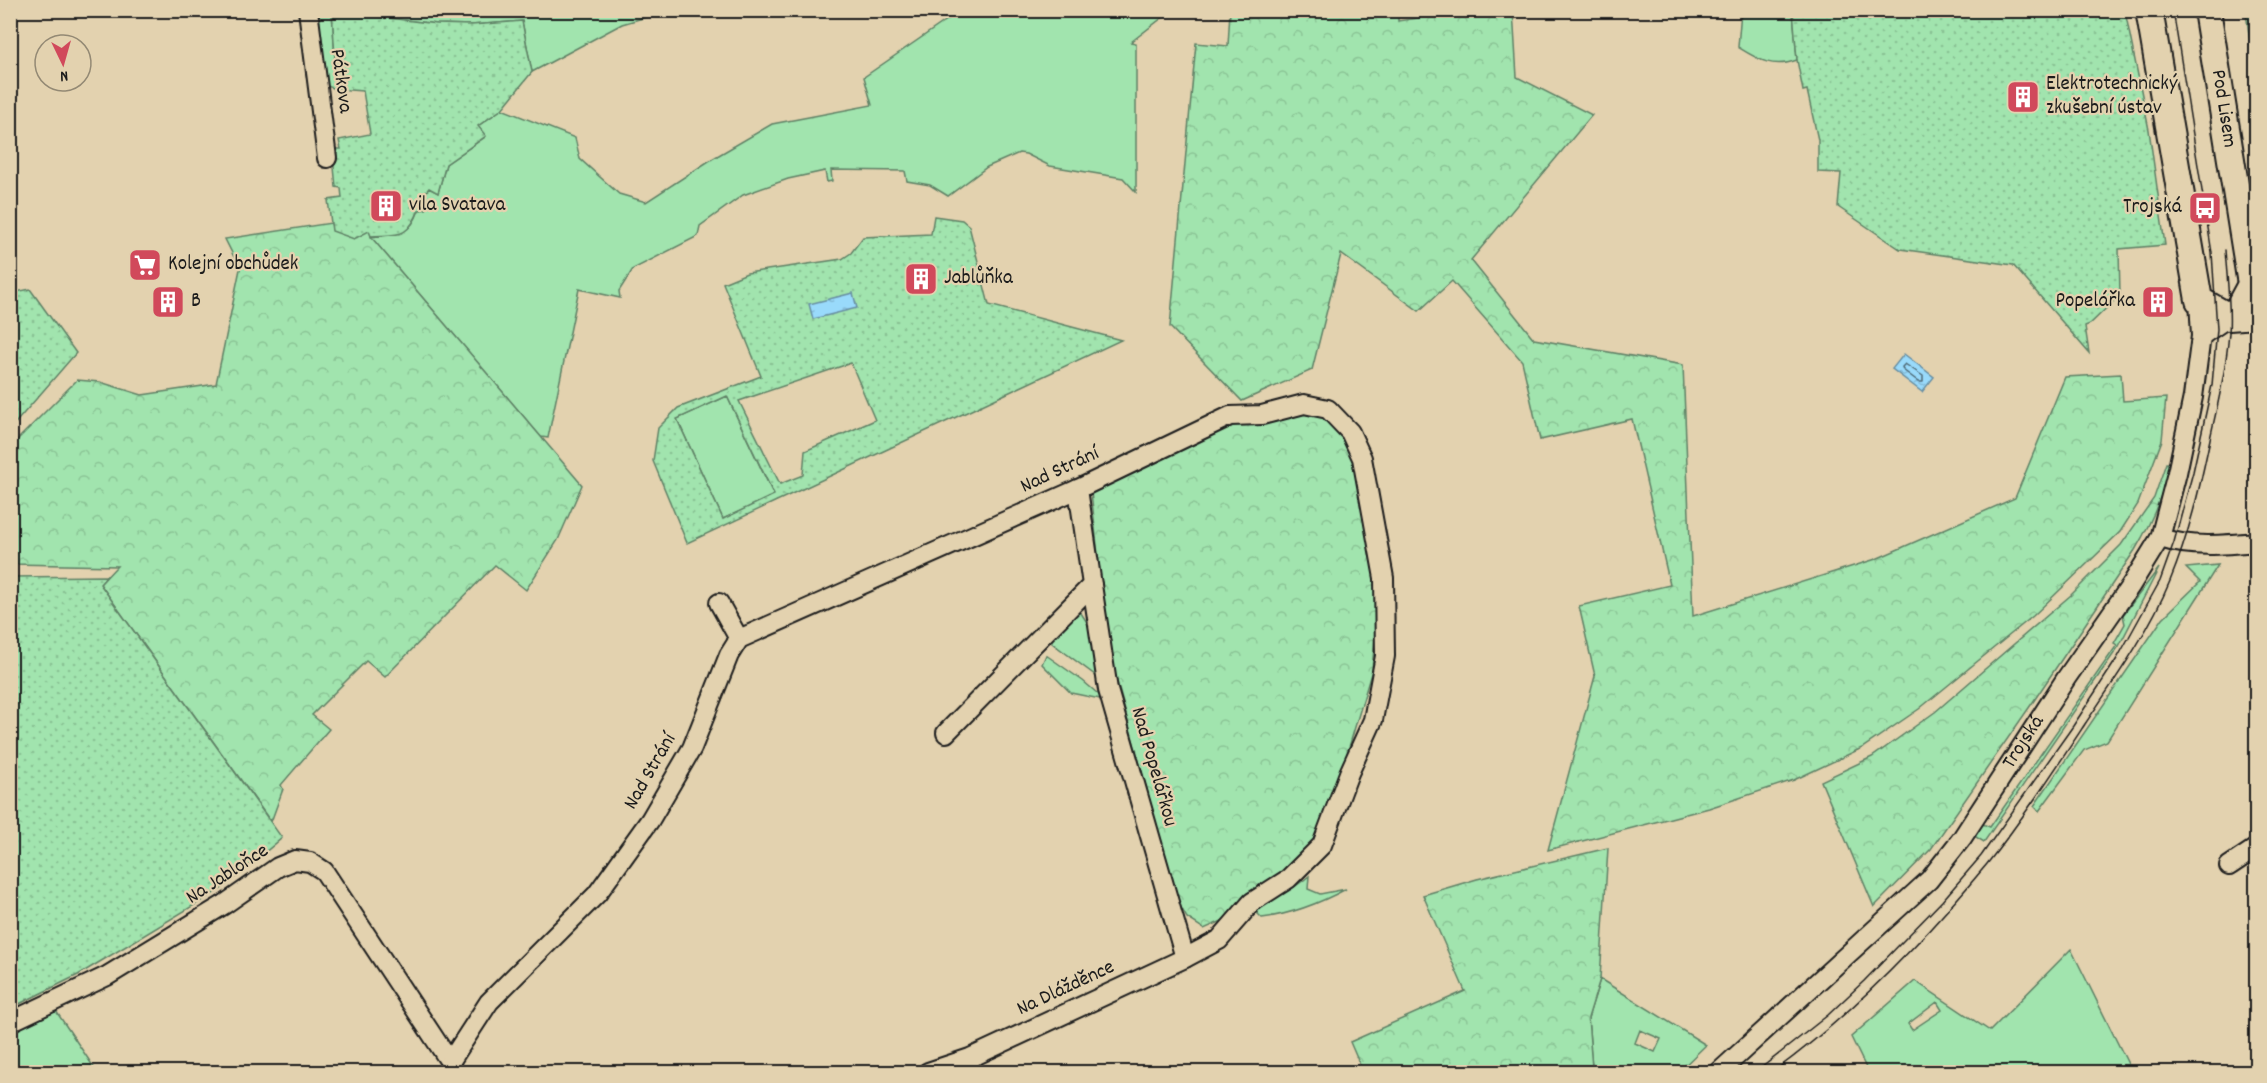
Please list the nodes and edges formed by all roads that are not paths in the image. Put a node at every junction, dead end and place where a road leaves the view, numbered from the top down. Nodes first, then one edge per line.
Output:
1 (308, 10) edge
2 (2149, 10) edge
3 (2207, 10) edge
4 (327, 158) dead end
5 (2253, 282) edge
6 (2199, 300) junction
7 (2256, 315) edge
8 (2229, 317) junction
9 (2202, 336) junction
10 (1078, 489) junction
11 (2160, 538) junction
12 (2256, 542) edge
13 (1092, 585) junction
14 (719, 603) dead end
15 (740, 639) junction
16 (946, 733) dead end
17 (2256, 848) edge
18 (2229, 866) dead end
19 (1220, 940) joint
20 (1185, 958) junction
21 (10, 1022) edge
22 (451, 1067) edge
23 (928, 1072) edge
24 (1719, 1072) edge

1 - 4 street, Pátkova
2 - 6 street
3 - 5 street, Pod Lisem
5 - 8 street, Pod Lisem
6 - 8 street
6 - 9 street, Trojská
7 - 8 street
8 - 9 street
9 - 11 street, Trojská
10 - 13 street, Nad Popelářkou
10 - 15 street, Nad Strání
10 - 19 street, Nad Strání
11 - 12 street
11 - 24 street, Trojská
13 - 16 street
13 - 20 street, Nad Popelářkou
14 - 15 street
15 - 22 street, Nad Strání
17 - 18 street
19 - 20 street, Na Dlážděnce
20 - 23 street, Na Dlážděnce
21 - 22 street, Na Jabloňce

